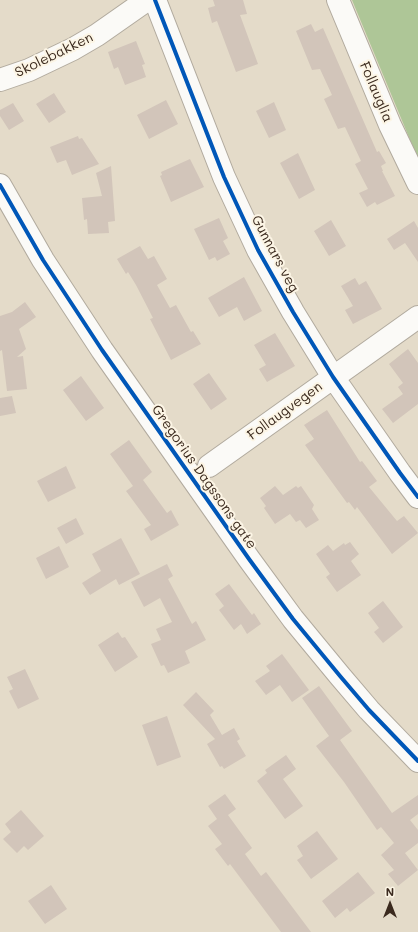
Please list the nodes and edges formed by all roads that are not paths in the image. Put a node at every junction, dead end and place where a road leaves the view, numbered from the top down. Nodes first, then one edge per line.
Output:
1 (147, 0) edge
2 (155, 0) edge
3 (338, 0) edge
4 (0, 80) edge
5 (418, 183) edge
6 (0, 185) edge
7 (418, 317) edge
8 (333, 377) junction
9 (209, 466) dead end
10 (418, 497) edge
11 (418, 761) edge

1 - 4 street, Skolebakken
2 - 8 street, Gunnars veg
3 - 5 street, Follauglia
6 - 11 street, Gregorius Dagssons gate
7 - 8 street, Follaugvegen
8 - 9 street, Follaugvegen
8 - 10 street, Gunnars veg

